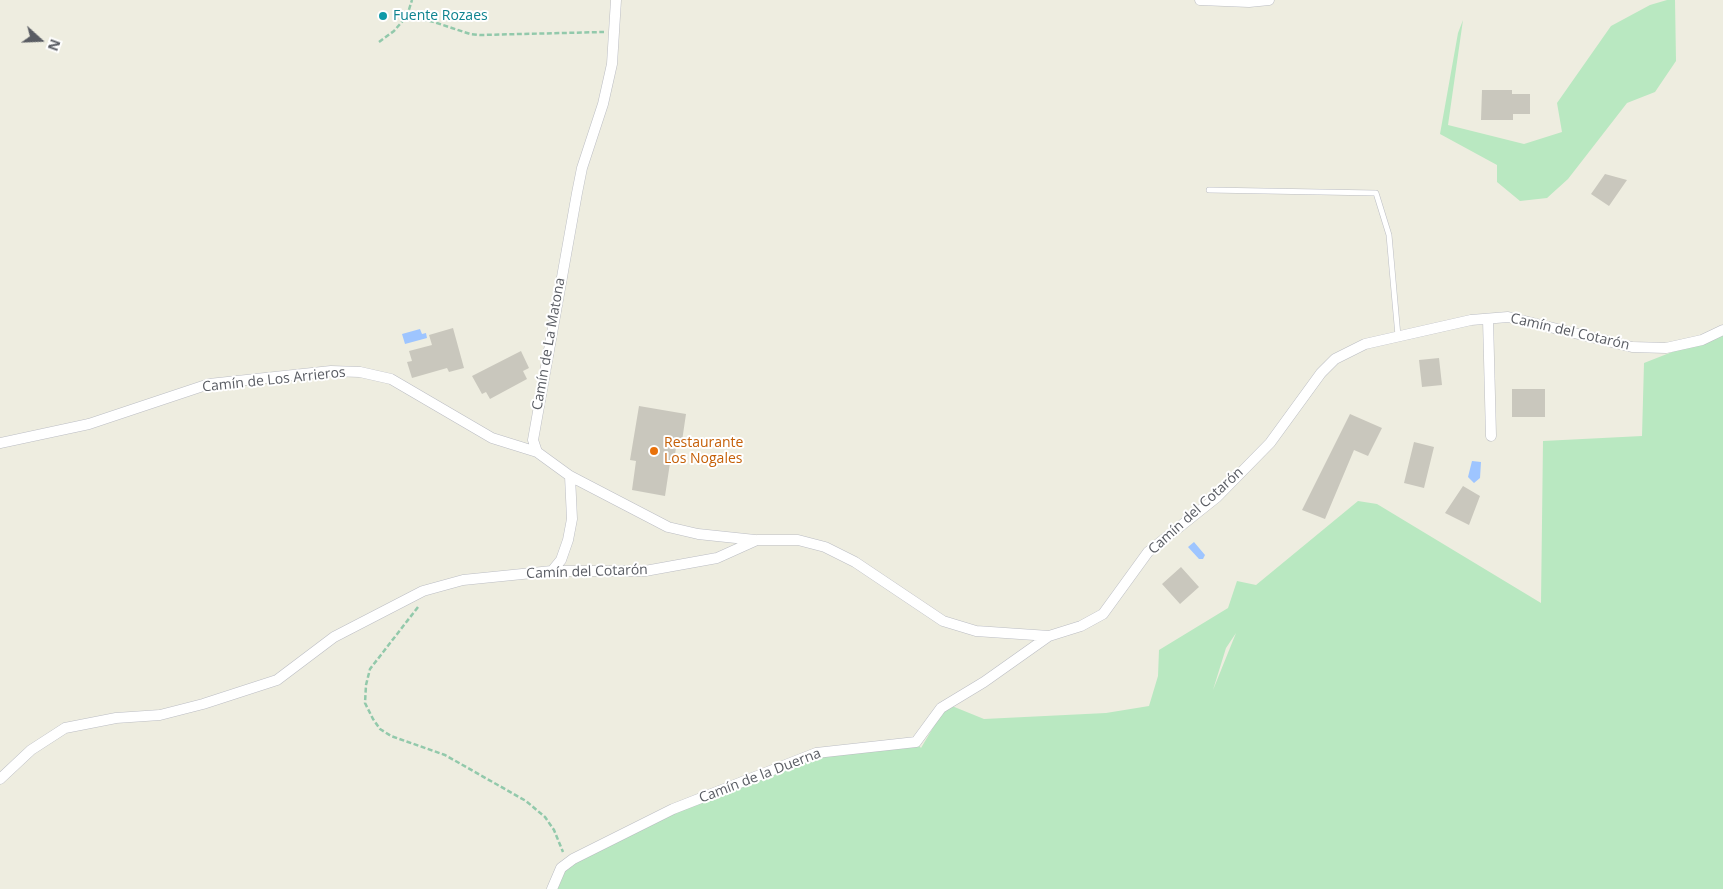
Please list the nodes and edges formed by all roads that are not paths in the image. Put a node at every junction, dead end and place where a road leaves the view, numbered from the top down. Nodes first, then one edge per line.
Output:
1 (616, 0) edge
2 (1200, 0) edge
3 (1269, 0) edge
4 (1209, 190) dead end
5 (1488, 319) junction
6 (1723, 330) edge
7 (1398, 336) junction
8 (1492, 436) dead end
9 (0, 443) edge
10 (537, 452) junction
11 (570, 476) junction
12 (756, 540) junction
13 (552, 571) junction
14 (1050, 636) junction
15 (0, 779) edge
16 (552, 889) edge

1 - 10 street, Camín de La Matona
2 - 3 street
4 - 7 lane
5 - 6 street, Camín del Cotarón
5 - 7 street, Camín del Cotarón
5 - 8 street
7 - 14 street, Camín del Cotarón
9 - 10 street, Camín de Los Arrieros
10 - 11 street
11 - 12 street
11 - 13 street
12 - 13 street, Camín del Cotarón
12 - 14 street, Camín del Cotarón
13 - 15 street, Camín del Cotarón
14 - 16 street, Camín de la Duerna

